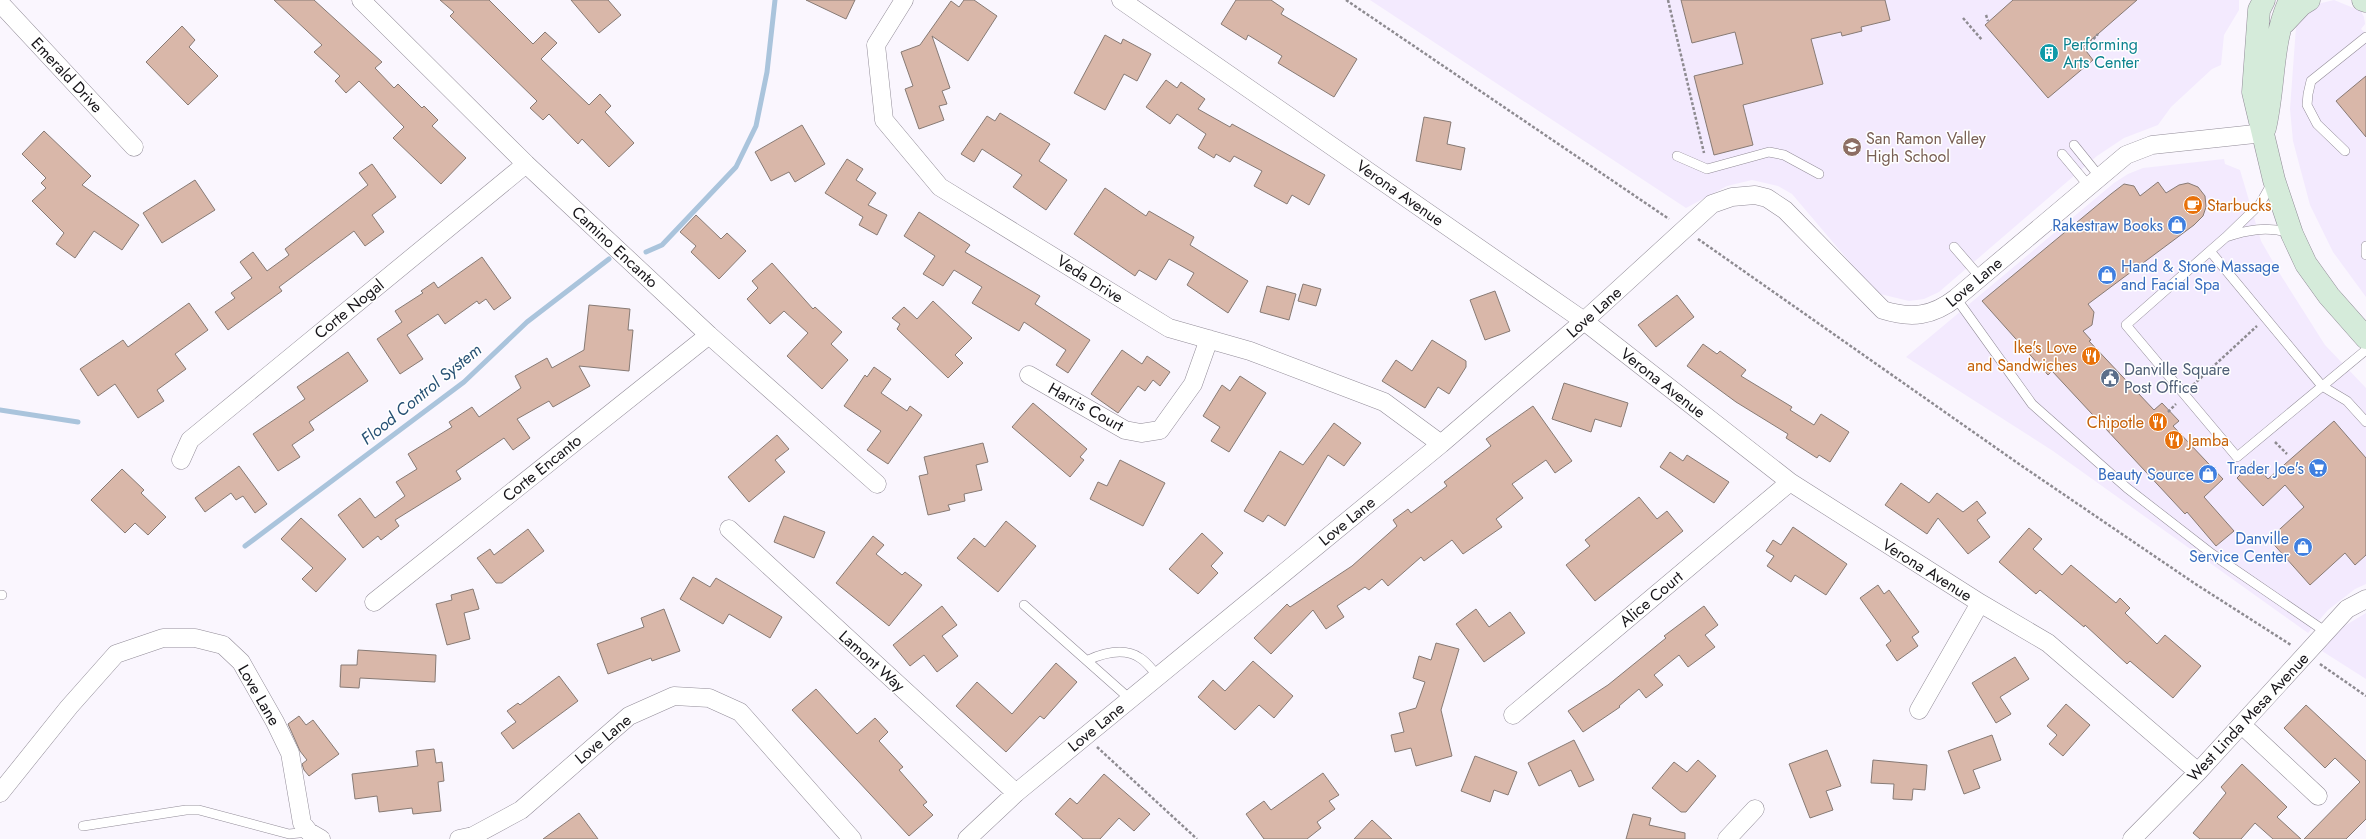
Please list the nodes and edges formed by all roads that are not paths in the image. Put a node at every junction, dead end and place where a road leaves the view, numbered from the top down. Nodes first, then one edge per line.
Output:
1 (361, 0) edge
2 (904, 0) edge
3 (1121, 0) edge
4 (2290, 0) edge
5 (2309, 0) edge
6 (2363, 0) edge
7 (2366, 1) edge
8 (0, 3) edge
9 (2260, 3) edge
10 (2278, 30) junction
11 (2366, 37) edge
12 (2264, 133) junction
13 (2074, 145) dead end
14 (134, 147) dead end
15 (2344, 151) dead end
16 (2062, 154) dead end
17 (1678, 156) dead end
18 (526, 164) junction
19 (1819, 174) dead end
20 (2094, 180) junction
21 (2274, 180) junction
22 (2292, 234) junction
23 (2226, 237) junction
24 (2366, 246) edge
25 (1954, 247) dead end
26 (2210, 251) junction
27 (2366, 255) edge
28 (1980, 277) junction
29 (1956, 298) junction
30 (1584, 321) junction
31 (709, 335) junction
32 (2365, 338) edge
33 (1209, 339) junction
34 (1029, 375) dead end
35 (2322, 386) junction
36 (2366, 422) edge
37 (1441, 444) junction
38 (181, 460) dead end
39 (1790, 482) junction
40 (877, 484) dead end
41 (728, 529) dead end
42 (2366, 599) edge
43 (374, 602) dead end
44 (1980, 603) junction
45 (1024, 605) dead end
46 (2326, 632) junction
47 (1088, 660) junction
48 (1158, 676) junction
49 (1130, 699) junction
50 (1919, 710) dead end
51 (1513, 715) dead end
52 (2242, 725) junction
53 (2198, 772) junction
54 (0, 793) edge
55 (1016, 793) junction
56 (2318, 796) dead end
57 (1755, 809) dead end
58 (83, 826) dead end
59 (315, 835) edge
60 (458, 839) edge
61 (852, 839) edge
62 (967, 839) edge
63 (1727, 839) edge
64 (2132, 839) edge

1 - 18 street, Camino Encanto
2 - 33 street, Veda Drive
3 - 30 street, Verona Avenue
4 - 10 main road
5 - 10 main road
6 - 7 main road
8 - 14 street, Emerald Drive
9 - 12 main road
10 - 12 main road
11 - 15 lane
12 - 20 street, Love Lane
12 - 21 main road
13 - 20 lane
16 - 20 lane
17 - 19 lane
18 - 31 street, Camino Encanto
18 - 38 street, Corte Nogal
20 - 28 street, Love Lane
21 - 22 main road
21 - 23 lane
22 - 23 lane
22 - 32 main road
23 - 26 lane
24 - 27 lane
25 - 28 lane
26 - 35 lane
26 - 35 lane
28 - 29 street, Love Lane
29 - 30 street, Love Lane
29 - 46 lane
30 - 37 street, Love Lane
30 - 39 street, Verona Avenue
31 - 40 street, Camino Encanto
31 - 43 street, Corte Encanto
32 - 35 lane
33 - 34 street, Harris Court
33 - 37 street, Veda Drive
35 - 36 lane
37 - 48 street, Love Lane
39 - 44 street, Verona Avenue
39 - 51 street, Alice Court
41 - 55 street, Lamont Way
42 - 46 street, West Linda Mesa Avenue
44 - 50 street
44 - 53 street, Verona Avenue
45 - 47 lane
46 - 52 street, West Linda Mesa Avenue
47 - 48 lane
47 - 49 lane
48 - 49 street, Love Lane
49 - 55 street, Love Lane
52 - 53 street, West Linda Mesa Avenue
52 - 56 street
53 - 64 street, West Linda Mesa Avenue
54 - 59 street, Love Lane
55 - 62 street, Love Lane
57 - 63 street
58 - 59 lane
60 - 61 street, Love Lane

